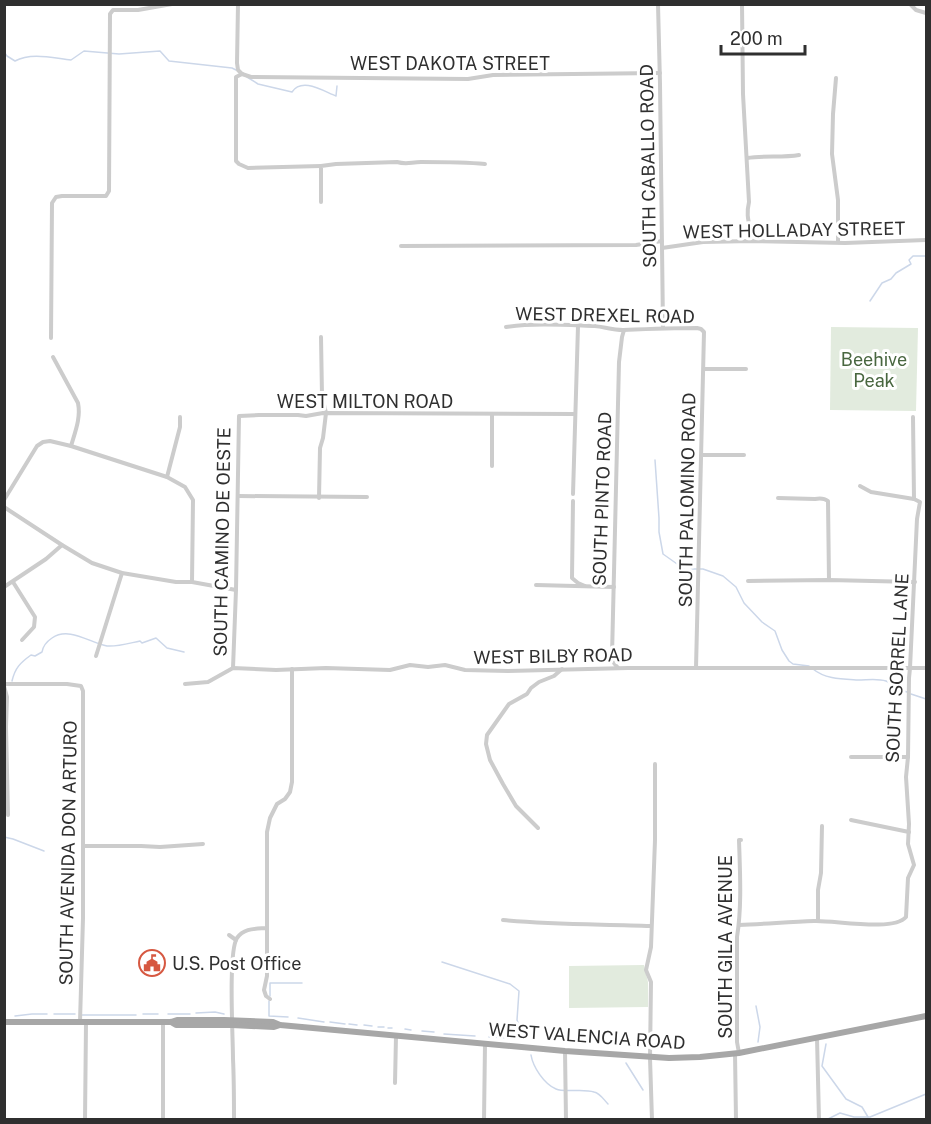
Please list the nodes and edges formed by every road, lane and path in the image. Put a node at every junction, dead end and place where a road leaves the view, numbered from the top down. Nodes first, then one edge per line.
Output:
1 (172, 4) edge
2 (238, 4) edge
3 (658, 4) edge
4 (742, 4) edge
5 (910, 4) edge
6 (927, 13) edge
7 (242, 74) junction
8 (660, 74) junction
9 (836, 78) dead end
10 (799, 155) dead end
11 (747, 158) junction
12 (485, 164) dead end
13 (321, 166) junction
14 (321, 202) dead end
15 (927, 240) edge
16 (662, 241) junction
17 (752, 241) junction
18 (838, 243) junction
19 (401, 246) dead end
20 (662, 248) junction
21 (578, 326) junction
22 (506, 327) dead end
23 (663, 328) junction
24 (624, 330) junction
25 (704, 332) joint
26 (321, 337) dead end
27 (51, 338) dead end
28 (53, 357) dead end
29 (704, 369) junction
30 (746, 369) dead end
31 (326, 413) junction
32 (492, 414) junction
33 (575, 414) junction
34 (239, 416) joint
35 (180, 417) dead end
36 (913, 417) dead end
37 (71, 446) junction
38 (702, 455) junction
39 (744, 455) dead end
40 (492, 466) dead end
41 (167, 477) junction
42 (860, 486) dead end
43 (573, 494) dead end
44 (238, 496) junction
45 (367, 497) dead end
46 (319, 498) junction
47 (777, 498) dead end
48 (915, 499) junction
49 (4, 500) edge
50 (573, 501) dead end
51 (4, 507) edge
52 (62, 545) junction
53 (122, 573) junction
54 (829, 580) junction
55 (748, 581) dead end
56 (14, 582) junction
57 (192, 582) junction
58 (915, 582) junction
59 (537, 585) dead end
60 (585, 586) junction
61 (4, 587) edge
62 (614, 587) junction
63 (236, 590) junction
64 (22, 640) dead end
65 (96, 656) dead end
66 (233, 668) junction
67 (618, 668) junction
68 (696, 668) junction
69 (910, 668) junction
70 (927, 668) edge
71 (292, 669) junction
72 (562, 669) junction
73 (185, 684) dead end
74 (4, 685) edge
75 (851, 757) dead end
76 (908, 757) junction
77 (655, 764) dead end
78 (8, 815) dead end
79 (851, 820) dead end
80 (822, 826) dead end
81 (538, 828) dead end
82 (655, 830) junction
83 (662, 830) dead end
84 (909, 832) junction
85 (740, 840) dead end
86 (203, 844) dead end
87 (83, 846) junction
88 (503, 920) dead end
89 (818, 921) junction
90 (739, 925) junction
91 (651, 926) junction
92 (267, 928) junction
93 (229, 935) dead end
94 (236, 940) junction
95 (270, 999) dead end
96 (927, 1016) edge
97 (4, 1022) edge
98 (83, 1022) junction
99 (163, 1022) junction
100 (232, 1022) junction
101 (396, 1035) junction
102 (817, 1038) junction
103 (485, 1044) junction
104 (565, 1051) junction
105 (737, 1053) junction
106 (650, 1058) junction
107 (395, 1083) dead end
108 (85, 1119) edge
109 (163, 1119) edge
110 (234, 1119) edge
111 (484, 1119) edge
112 (566, 1119) edge
113 (651, 1119) edge
114 (736, 1119) edge
115 (819, 1119) edge

1 - 27 street
2 - 7 street
3 - 8 street, SOUTH CABALLO ROAD
4 - 11 street
5 - 6 street
7 - 8 street, WEST DAKOTA STREET
7 - 13 street
8 - 16 street, SOUTH CABALLO ROAD
9 - 18 street
10 - 11 street
11 - 17 street
12 - 13 street
13 - 14 street
15 - 18 street, WEST HOLLADAY STREET
16 - 19 street, WEST HOLLADAY STREET
16 - 20 street, SOUTH CABALLO ROAD
17 - 18 street, WEST HOLLADAY STREET
17 - 20 street, WEST HOLLADAY STREET
20 - 23 street, SOUTH CABALLO ROAD
21 - 22 street, WEST DREXEL ROAD
21 - 24 street, WEST DREXEL ROAD
21 - 33 street
23 - 24 street, WEST DREXEL ROAD
23 - 25 street, WEST DREXEL ROAD
24 - 62 street, SOUTH PINTO ROAD
25 - 29 street, SOUTH PALOMINO ROAD
26 - 31 street
28 - 37 street
29 - 30 street
29 - 38 street, SOUTH PALOMINO ROAD
31 - 32 street, WEST MILTON ROAD
31 - 34 street, WEST MILTON ROAD
31 - 46 street
32 - 33 street, WEST MILTON ROAD
32 - 40 street
33 - 43 street
34 - 44 street, SOUTH CAMINO DE OESTE
35 - 41 street
36 - 48 street, SOUTH SORREL LANE
37 - 41 street
37 - 49 street
38 - 39 street
38 - 68 street, SOUTH PALOMINO ROAD
41 - 57 street
42 - 48 street
44 - 46 street
44 - 63 street, SOUTH CAMINO DE OESTE
45 - 46 street
47 - 54 street
48 - 58 street, SOUTH SORREL LANE
50 - 60 street
51 - 52 street
52 - 53 street
52 - 56 street
53 - 57 street
53 - 65 street
54 - 55 street
54 - 58 street
56 - 61 street
56 - 64 street
57 - 63 street
58 - 69 street, SOUTH SORREL LANE
59 - 60 street
60 - 62 street
62 - 67 street, SOUTH PINTO ROAD
63 - 66 street, SOUTH CAMINO DE OESTE
66 - 71 street, WEST BILBY ROAD
66 - 73 street
67 - 68 street, WEST BILBY ROAD
67 - 72 street, WEST BILBY ROAD
68 - 69 street, WEST BILBY ROAD
69 - 70 street, WEST BILBY ROAD
69 - 76 street, SOUTH SORREL LANE
71 - 72 street, WEST BILBY ROAD
71 - 92 street
72 - 81 street
74 - 78 street
74 - 87 street, SOUTH AVENIDA DON ARTURO
75 - 76 street
76 - 84 street, SOUTH SORREL LANE
77 - 82 street
79 - 84 street
80 - 89 street
82 - 83 street
82 - 91 street
84 - 89 street, SOUTH SORREL LANE
85 - 90 street, SOUTH GILA AVENUE
86 - 87 street
87 - 98 street, SOUTH AVENIDA DON ARTURO
88 - 91 street
89 - 90 street
90 - 105 street, SOUTH GILA AVENUE
91 - 106 street
92 - 94 street
92 - 95 street
93 - 94 street
94 - 100 street
96 - 102 main road, WEST VALENCIA ROAD
97 - 98 main road, WEST VALENCIA ROAD
98 - 99 main road, WEST VALENCIA ROAD
98 - 108 street, SOUTH AVENIDA DON ARTURO
99 - 100 main road, WEST VALENCIA ROAD
99 - 109 street
100 - 101 main road, WEST VALENCIA ROAD
100 - 110 street
101 - 103 main road, WEST VALENCIA ROAD
101 - 107 street
102 - 105 main road, WEST VALENCIA ROAD
102 - 115 street
103 - 104 main road, WEST VALENCIA ROAD
103 - 111 street
104 - 106 main road, WEST VALENCIA ROAD
104 - 112 street
105 - 106 main road, WEST VALENCIA ROAD
105 - 114 street, SOUTH GILA AVENUE
106 - 113 street

